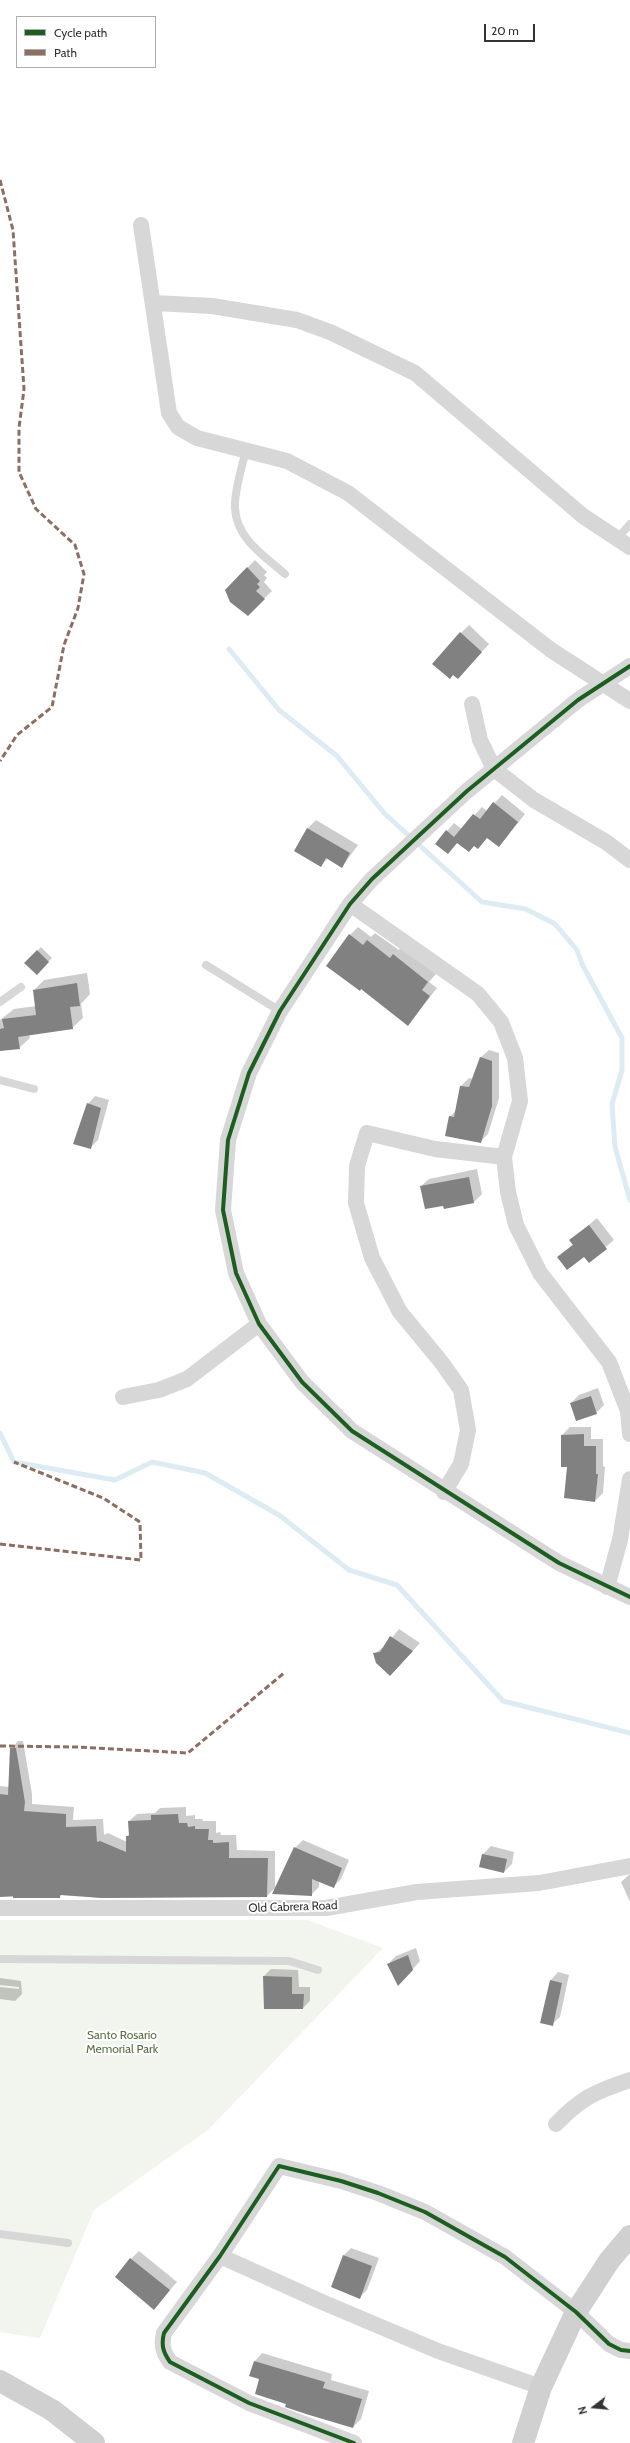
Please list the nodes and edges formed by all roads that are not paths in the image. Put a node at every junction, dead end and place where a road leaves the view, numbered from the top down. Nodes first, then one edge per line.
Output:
1 (141, 225) dead end
2 (154, 303) junction
3 (246, 450) junction
4 (630, 524) edge
5 (623, 543) edge
6 (285, 574) dead end
7 (630, 666) edge
8 (602, 683) junction
9 (630, 701) edge
10 (472, 704) dead end
11 (494, 769) junction
12 (630, 860) edge
13 (350, 904) junction
14 (206, 965) dead end
15 (21, 987) dead end
16 (0, 1002) edge
17 (280, 1011) junction
18 (0, 1080) edge
19 (34, 1089) dead end
20 (504, 1157) junction
21 (259, 1324) junction
22 (123, 1397) dead end
23 (630, 1434) edge
24 (630, 1479) edge
25 (444, 1492) junction
26 (607, 1587) junction
27 (630, 1597) edge
28 (630, 1866) edge
29 (0, 1908) edge
30 (0, 1959) edge
31 (318, 1970) dead end
32 (630, 2080) edge
33 (556, 2124) dead end
34 (0, 2234) edge
35 (630, 2236) edge
36 (68, 2243) dead end
37 (220, 2256) junction
38 (576, 2312) junction
39 (630, 2351) edge
40 (0, 2381) edge
41 (541, 2387) junction
42 (94, 2443) edge
43 (354, 2443) edge
44 (523, 2443) edge

1 - 2 street
2 - 3 street
2 - 5 street
3 - 6 lane
3 - 8 street
4 - 5 lane
7 - 8 street
8 - 9 street
8 - 11 street
10 - 11 street
11 - 12 street
11 - 13 street
13 - 17 street
13 - 20 street
14 - 17 lane
15 - 16 lane
17 - 21 street
18 - 19 lane
20 - 23 street
20 - 25 street
21 - 22 street
21 - 25 street
24 - 26 street
25 - 26 street
26 - 27 street
28 - 29 street, Old Cabrera Road
30 - 31 lane
32 - 33 street
34 - 36 lane
35 - 38 street
37 - 38 street
37 - 41 street
37 - 43 street
38 - 39 street
38 - 41 street
40 - 42 street
41 - 44 street

